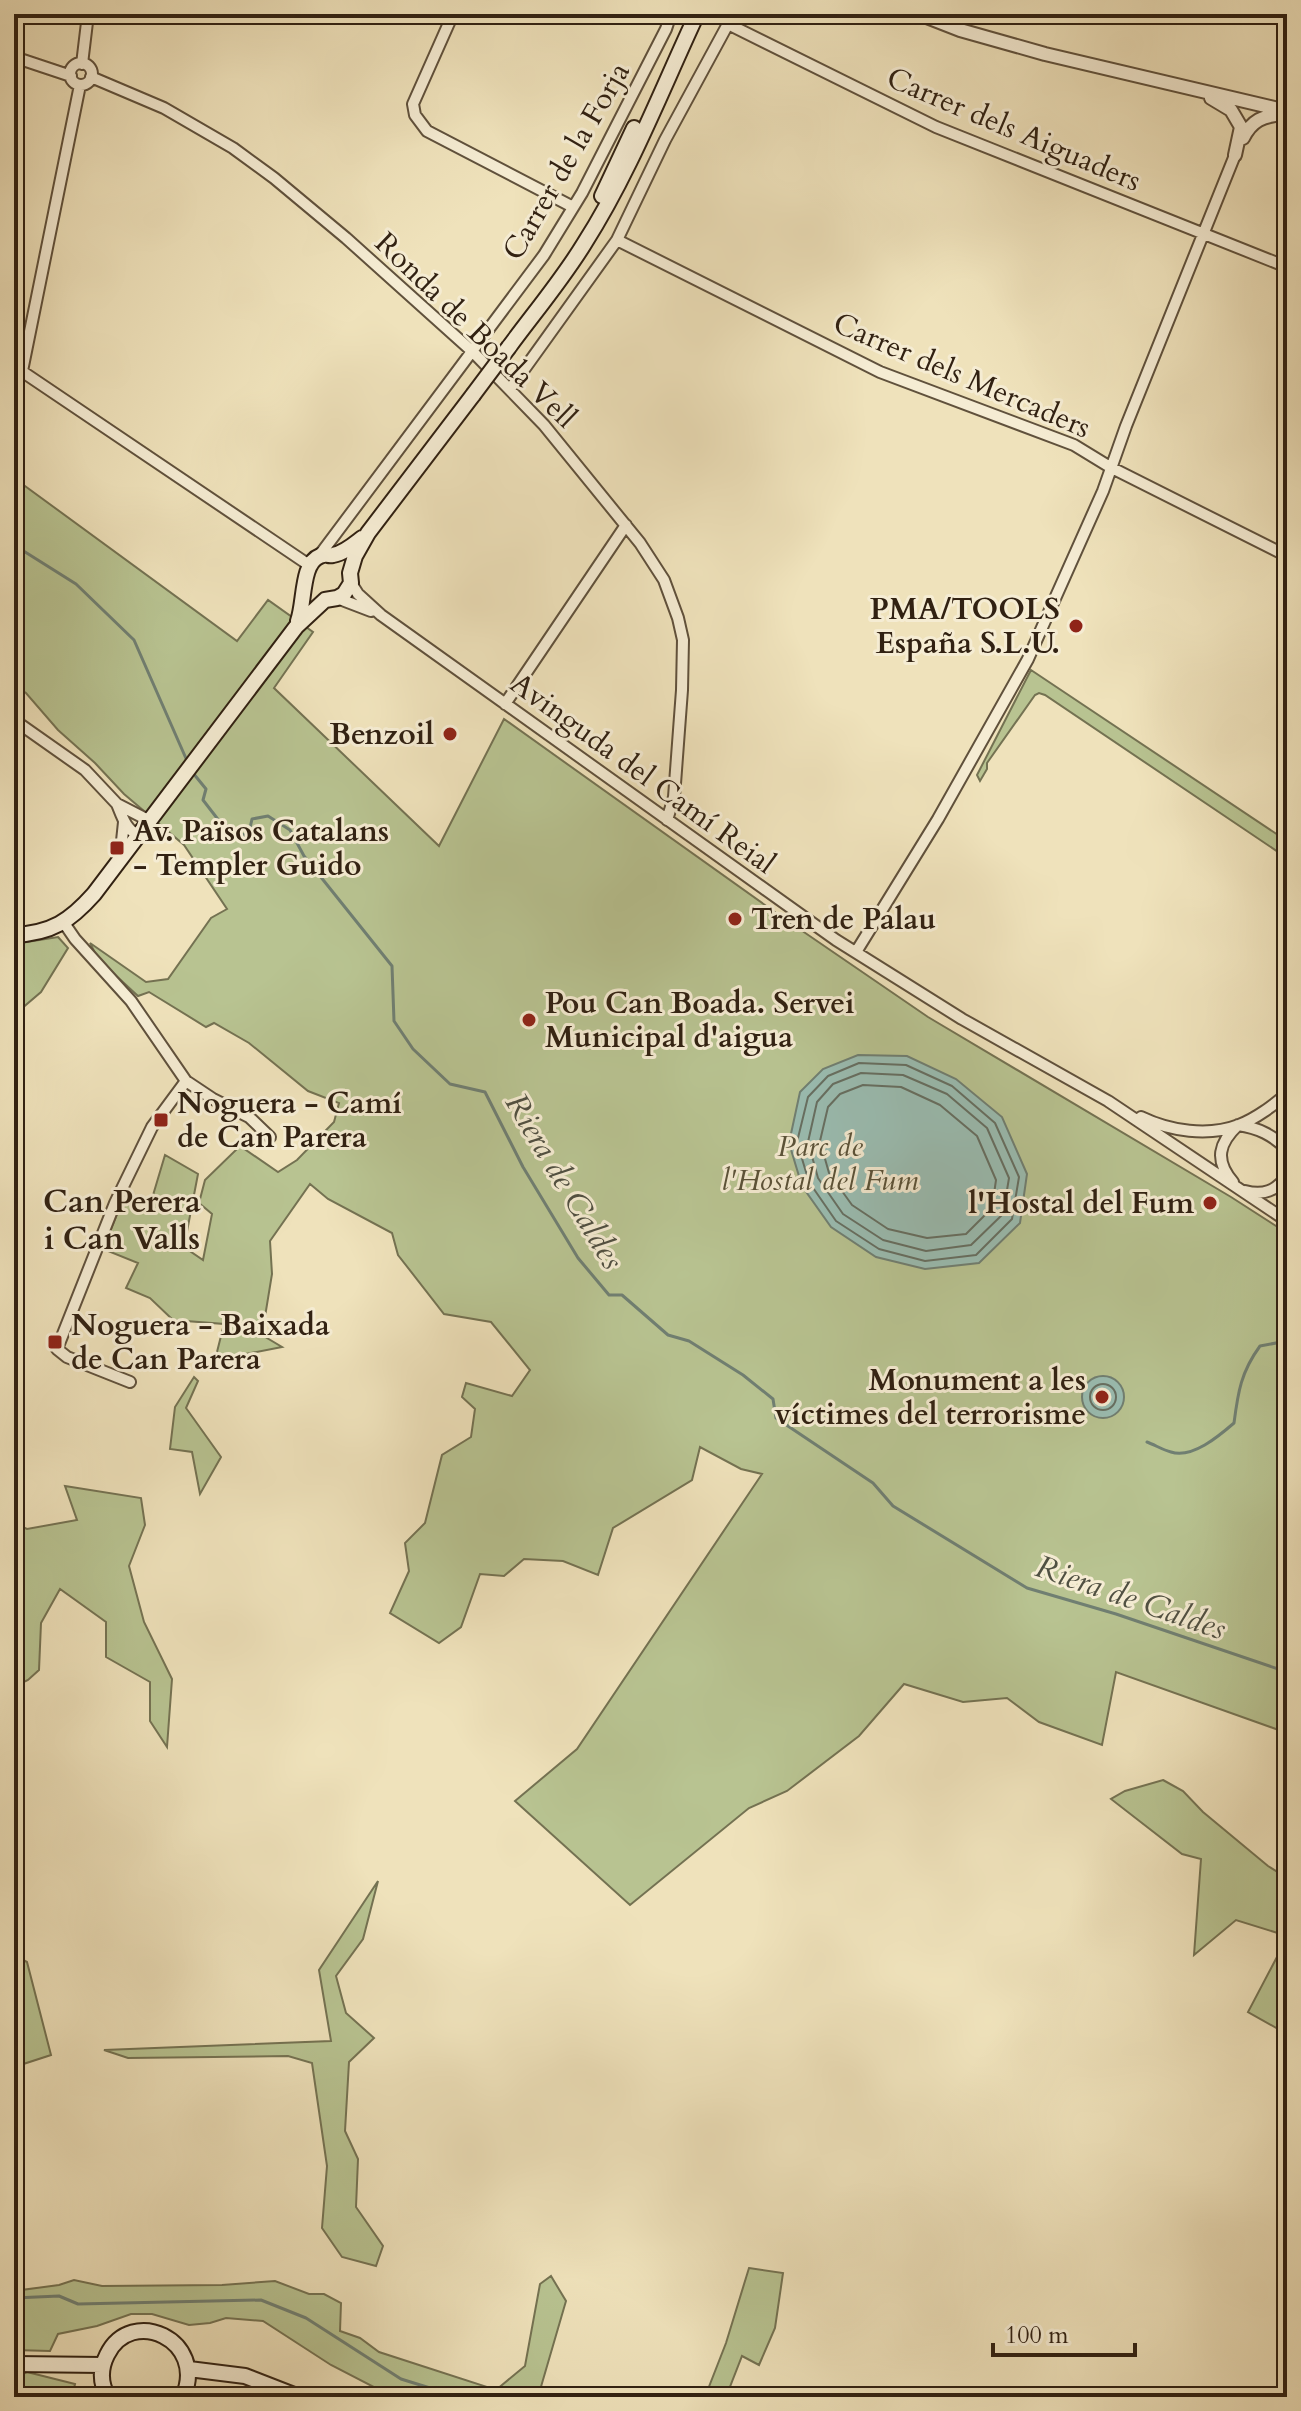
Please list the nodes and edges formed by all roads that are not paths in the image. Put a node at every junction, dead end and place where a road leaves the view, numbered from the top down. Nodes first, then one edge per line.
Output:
1 (88, 14) edge
2 (453, 14) edge
3 (671, 14) edge
4 (697, 14) edge
5 (919, 14) edge
6 (938, 14) edge
7 (686, 17) edge
8 (1045, 54) junction
9 (14, 57) edge
10 (82, 64) junction
11 (71, 76) junction
12 (91, 77) junction
13 (80, 85) junction
14 (1197, 90) junction
15 (1287, 112) edge
16 (1235, 155) junction
17 (573, 207) junction
18 (1203, 235) junction
19 (617, 240) junction
20 (1287, 267) edge
21 (562, 275) junction
22 (473, 352) junction
23 (18, 369) edge
24 (510, 389) junction
25 (1110, 467) junction
26 (626, 525) junction
27 (368, 533) junction
28 (1287, 556) edge
29 (320, 559) junction
30 (350, 578) junction
31 (306, 585) junction
32 (331, 599) junction
33 (381, 615) junction
34 (296, 627) junction
35 (505, 704) junction
36 (14, 720) edge
37 (117, 804) junction
38 (667, 820) junction
39 (150, 821) junction
40 (124, 822) junction
41 (139, 835) junction
42 (120, 860) junction
43 (64, 923) junction
44 (14, 935) edge
45 (856, 952) junction
46 (186, 1081) junction
47 (1287, 1094) edge
48 (1108, 1101) junction
49 (1238, 1125) junction
50 (270, 1137) dead end
51 (1287, 1149) edge
52 (1287, 1176) edge
53 (1239, 1190) junction
54 (1287, 1221) edge
55 (130, 1382) dead end
56 (14, 2364) edge
57 (103, 2365) junction
58 (189, 2369) junction
59 (108, 2397) edge
60 (183, 2397) edge
61 (299, 2397) edge

1 - 10 street
2 - 17 street
3 - 17 street, Carrer de la Forja
4 - 21 main road
5 - 8 street
6 - 8 street
7 - 21 main road
8 - 14 street
9 - 11 street
10 - 11 street
10 - 12 street
11 - 13 street
12 - 13 street
12 - 22 street, Ronda de Boada Vell
13 - 23 street
14 - 15 street
14 - 16 street
15 - 16 street
16 - 18 street
17 - 22 street, Carrer de la Forja
18 - 19 street, Carrer dels Aiguaders
18 - 20 street, Carrer dels Aiguaders
18 - 25 street
19 - 24 street
19 - 25 street, Carrer dels Mercaders
21 - 27 main road, bridge
22 - 24 street, Ronda de Boada Vell
22 - 29 street, Carrer de la Forja
23 - 29 street
24 - 26 street, Ronda de Boada Vell
25 - 28 street, Carrer dels Mercaders
25 - 45 street
26 - 35 street
26 - 38 street, Ronda de Boada Vell
27 - 29 main road
27 - 30 main road
29 - 30 main road
29 - 31 main road
30 - 32 main road
30 - 33 street, Avinguda del Camí Reial
31 - 32 main road
31 - 34 main road
32 - 33 street, Avinguda del Camí Reial
32 - 34 main road
33 - 35 street, Avinguda del Camí Reial
34 - 39 main road
35 - 38 street, Avinguda del Camí Reial
36 - 37 street
37 - 39 street
37 - 40 street
38 - 45 street, Avinguda del Camí Reial
39 - 41 main road
40 - 41 street
40 - 42 street
41 - 42 main road
42 - 43 main road
43 - 44 main road
43 - 46 street
45 - 48 street, Avinguda del Camí Reial
46 - 50 street
46 - 55 street
47 - 49 street
48 - 49 street
48 - 53 street, Avinguda del Camí Reial
49 - 51 street
49 - 53 street
52 - 53 street
53 - 54 street, Avinguda del Camí Reial
56 - 57 main road
57 - 58 main road
57 - 59 main road
58 - 60 main road
58 - 61 main road

